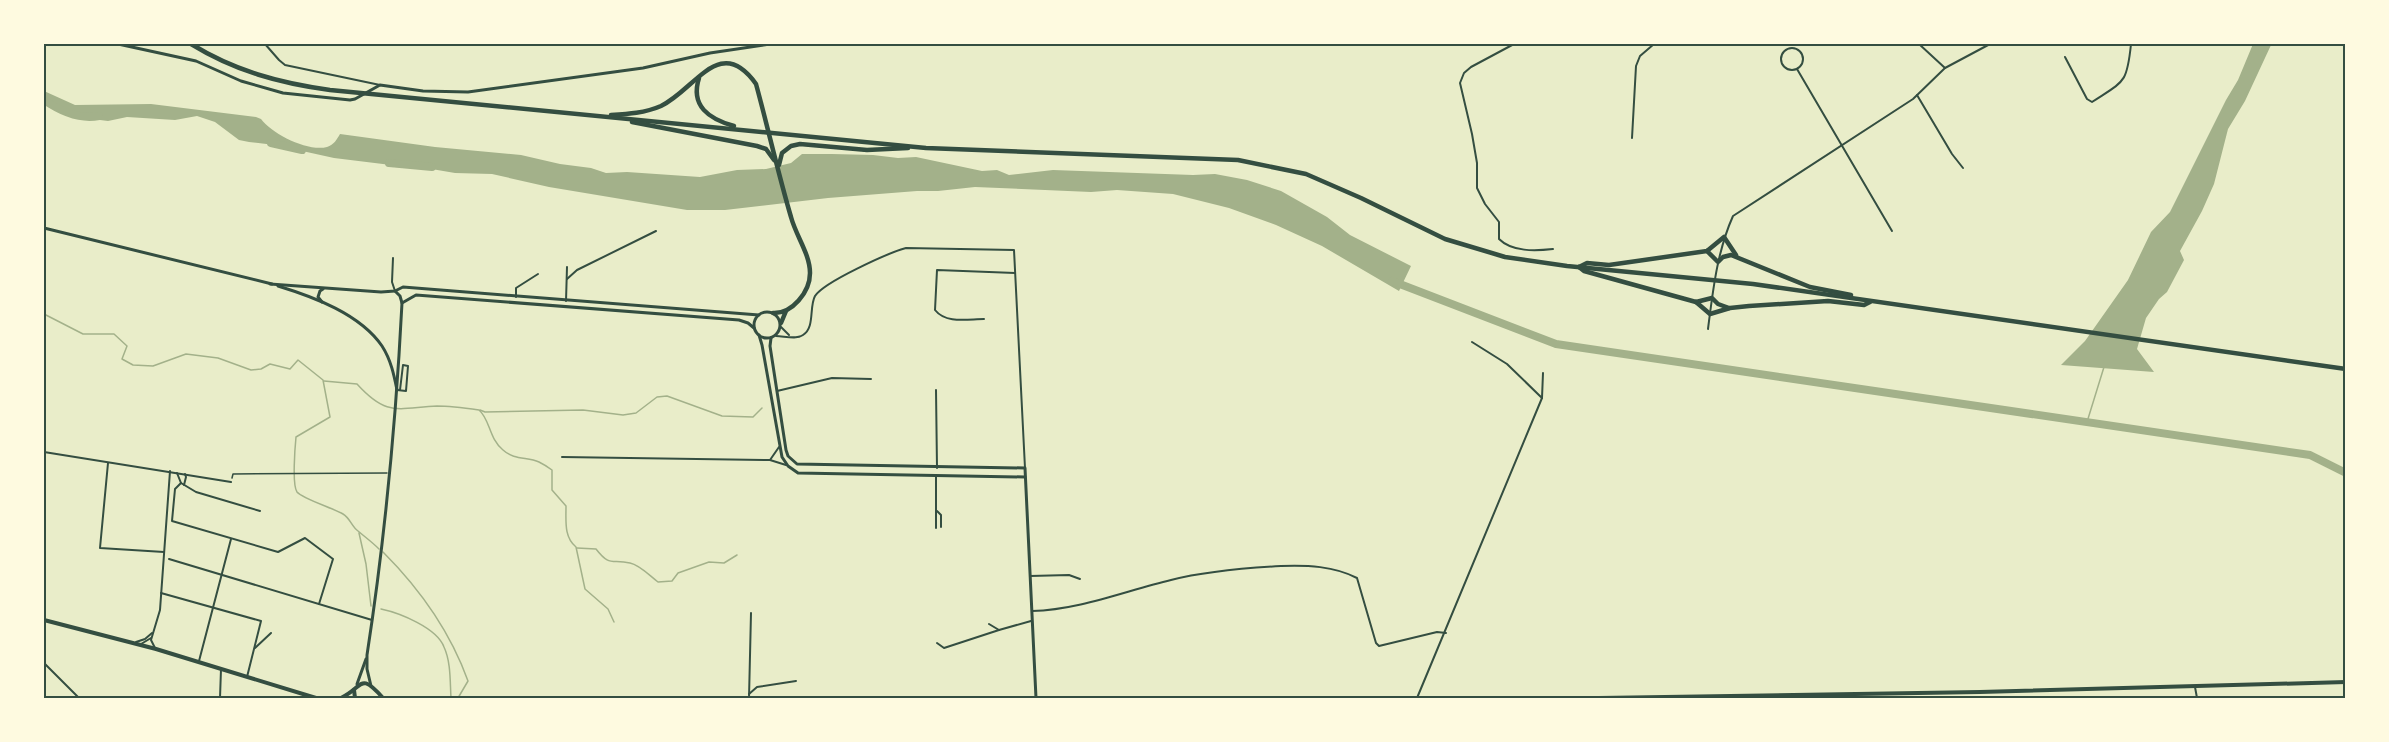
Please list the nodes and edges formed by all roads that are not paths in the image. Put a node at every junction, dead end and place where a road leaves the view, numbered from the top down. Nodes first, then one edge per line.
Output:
1 (118, 44) edge
2 (191, 44) edge
3 (265, 44) edge
4 (770, 44) edge
5 (1514, 44) edge
6 (1654, 44) edge
7 (1787, 44) edge
8 (1919, 44) edge
9 (1990, 44) edge
10 (2131, 44) edge
11 (1788, 48) junction
12 (2065, 57) dead end
13 (1945, 68) junction
14 (1797, 69) junction
15 (700, 75) junction
16 (380, 85) junction
17 (1917, 95) junction
18 (596, 117) junction
19 (612, 118) junction
20 (742, 129) junction
21 (1632, 138) dead end
22 (1843, 145) junction
23 (926, 148) junction
24 (778, 168) junction
25 (1963, 168) dead end
26 (44, 228) edge
27 (656, 231) dead end
28 (1892, 231) dead end
29 (1724, 237) junction
30 (1553, 249) dead end
31 (1707, 251) junction
32 (1738, 257) junction
33 (393, 258) dead end
34 (1718, 262) junction
35 (567, 267) dead end
36 (1580, 267) junction
37 (1015, 273) junction
38 (538, 274) dead end
39 (567, 279) junction
40 (270, 284) junction
41 (325, 288) junction
42 (395, 291) junction
43 (516, 297) junction
44 (1712, 298) junction
45 (566, 301) junction
46 (1873, 301) junction
47 (1696, 302) junction
48 (322, 303) junction
49 (402, 303) junction
50 (1730, 308) junction
51 (788, 309) junction
52 (773, 313) junction
53 (1710, 314) junction
54 (759, 315) junction
55 (984, 319) dead end
56 (781, 325) junction
57 (754, 328) junction
58 (1708, 329) dead end
59 (759, 335) junction
60 (789, 335) junction
61 (776, 336) junction
62 (771, 338) junction
63 (1472, 342) dead end
64 (399, 364) junction
65 (392, 365) junction
66 (2346, 369) edge
67 (1543, 374) dead end
68 (871, 379) dead end
69 (399, 390) junction
70 (777, 390) junction
71 (936, 390) dead end
72 (1542, 398) junction
73 (779, 447) junction
74 (44, 452) edge
75 (562, 457) dead end
76 (770, 460) junction
77 (108, 463) junction
78 (788, 466) junction
79 (937, 468) junction
80 (1025, 468) junction
81 (170, 471) junction
82 (177, 472) junction
83 (185, 474) junction
84 (936, 476) junction
85 (1025, 477) junction
86 (231, 482) road end
87 (182, 484) junction
88 (936, 510) junction
89 (260, 511) dead end
90 (941, 527) dead end
91 (936, 528) dead end
92 (231, 539) junction
93 (164, 552) junction
94 (169, 559) dead end
95 (221, 574) junction
96 (1030, 576) junction
97 (1080, 579) dead end
98 (161, 593) junction
99 (319, 604) junction
100 (213, 609) junction
101 (1032, 611) junction
102 (751, 613) dead end
103 (44, 620) edge
104 (1033, 620) junction
105 (372, 621) junction
106 (989, 624) dead end
107 (999, 630) junction
108 (154, 631) junction
109 (271, 633) dead end
110 (1446, 633) junction
111 (151, 638) junction
112 (131, 643) junction
113 (938, 643) dead end
114 (137, 645) junction
115 (255, 648) junction
116 (156, 649) junction
117 (367, 655) junction
118 (199, 662) junction
119 (44, 663) edge
120 (221, 669) junction
121 (247, 677) junction
122 (796, 681) dead end
123 (2346, 682) edge
124 (357, 684) junction
125 (2195, 686) junction
126 (372, 687) junction
127 (354, 689) junction
128 (749, 696) edge
129 (373, 697) edge
130 (1804, 697) edge
131 (79, 699) edge
132 (220, 699) edge
133 (316, 699) edge
134 (341, 699) edge
135 (355, 699) edge
136 (382, 699) edge
137 (1036, 699) edge
138 (1418, 699) edge
139 (1599, 699) edge
140 (2197, 699) edge

1 - 16 street
2 - 18 highway
3 - 16 street
4 - 16 street
5 - 30 street
6 - 21 street
7 - 11 street
8 - 13 street
9 - 13 street
10 - 12 street
11 - 14 street
11 - 14 street
13 - 17 street
14 - 22 street
15 - 18 highway
15 - 20 highway
15 - 24 highway
17 - 22 street
17 - 25 street
18 - 19 highway
19 - 20 highway
19 - 24 highway
20 - 23 highway
22 - 28 street
22 - 29 street
23 - 24 highway
23 - 36 highway
24 - 51 highway
26 - 40 street
27 - 39 street
29 - 31 highway
29 - 32 highway
29 - 34 street
31 - 34 highway
31 - 36 highway
32 - 34 highway
32 - 46 highway
33 - 42 street
34 - 44 street
35 - 39 street
36 - 46 highway
36 - 47 highway
37 - 55 street
37 - 60 street
37 - 80 street
38 - 43 street
39 - 45 street
40 - 41 street
40 - 48 street
41 - 42 street
41 - 48 street
42 - 43 street
42 - 49 street
43 - 45 street
44 - 47 highway
44 - 50 highway
44 - 53 street
45 - 54 street
46 - 50 highway
46 - 66 highway
47 - 53 highway
48 - 65 street
49 - 57 street
49 - 64 street
50 - 53 highway
51 - 52 highway
51 - 56 highway
52 - 54 street
52 - 56 street
53 - 58 street
54 - 57 street
56 - 60 street
56 - 61 street
57 - 59 street
59 - 62 street
59 - 73 street
60 - 61 street
61 - 62 street
62 - 70 street
63 - 72 street
64 - 65 street
64 - 69 street
65 - 69 street
67 - 72 street
68 - 70 street
69 - 69 street
69 - 105 street
70 - 79 street
71 - 79 street
72 - 110 street
73 - 76 street
73 - 78 street
74 - 77 street
75 - 76 street
76 - 78 street
77 - 81 street
77 - 93 street
78 - 84 street
79 - 80 street
80 - 85 street
81 - 82 street
81 - 93 street
82 - 83 street
82 - 87 street
83 - 86 street
83 - 87 street
84 - 85 street
84 - 88 street
85 - 96 street
87 - 89 street
87 - 92 street
88 - 90 street
88 - 91 street
92 - 95 street
92 - 99 street
93 - 98 street
94 - 95 street
95 - 99 street
95 - 100 street
96 - 97 street
96 - 101 street
98 - 100 street
98 - 108 street
99 - 105 street
100 - 115 street
100 - 118 street
101 - 104 street
101 - 110 street
102 - 128 street
103 - 112 main road
104 - 107 street
104 - 137 street
105 - 117 street
106 - 107 street
107 - 113 street
108 - 111 street
108 - 112 street
109 - 115 street
110 - 138 street
111 - 114 street
111 - 116 street
112 - 114 main road
114 - 116 main road
115 - 121 street
116 - 118 main road
117 - 124 street
117 - 126 street
118 - 120 main road
119 - 131 street
120 - 121 main road
120 - 132 street
121 - 133 main road
122 - 128 street
123 - 125 main road
124 - 126 main road
124 - 127 main road
125 - 130 main road
125 - 140 street
126 - 129 main road
126 - 136 main road
127 - 134 main road
127 - 135 main road
130 - 139 main road

